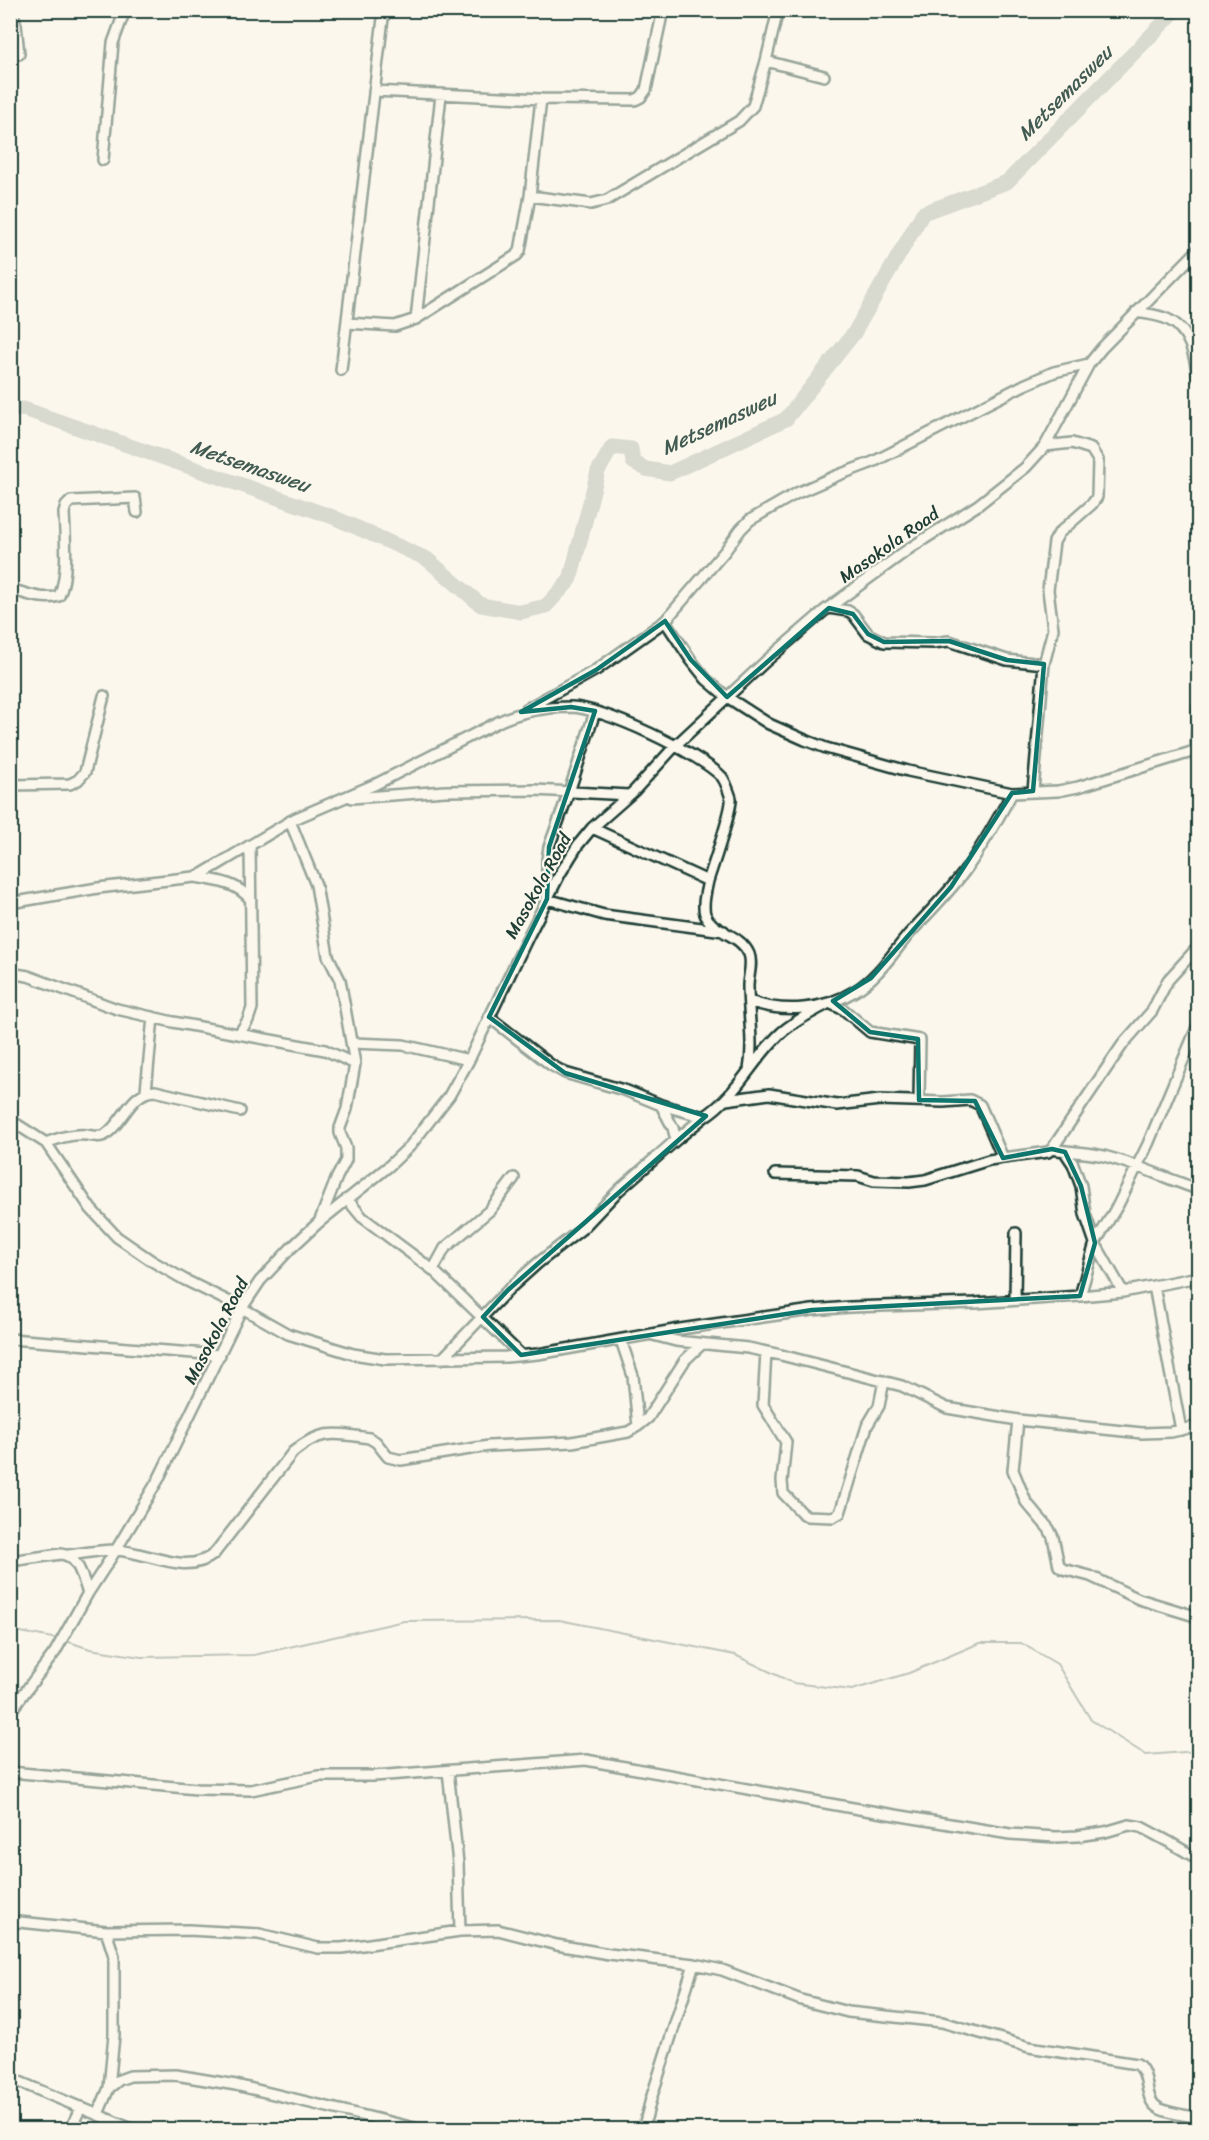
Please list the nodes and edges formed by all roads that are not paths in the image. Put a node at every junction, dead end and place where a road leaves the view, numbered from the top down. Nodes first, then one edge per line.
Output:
1 (12, 10) edge
2 (125, 10) edge
3 (384, 10) edge
4 (663, 10) edge
5 (778, 10) edge
6 (19, 54) dead end
7 (766, 61) junction
8 (824, 76) dead end
9 (374, 91) junction
10 (441, 95) junction
11 (541, 99) junction
12 (103, 160) dead end
13 (530, 196) junction
14 (1198, 250) edge
15 (1136, 312) junction
16 (416, 319) junction
17 (347, 323) junction
18 (1197, 363) edge
19 (1089, 364) junction
20 (341, 370) dead end
21 (1198, 378) edge
22 (1045, 446) junction
23 (137, 512) dead end
24 (10, 589) edge
25 (829, 608) junction
26 (665, 621) junction
27 (1044, 664) junction
28 (104, 696) dead end
29 (727, 697) junction
30 (1198, 706) edge
31 (520, 712) junction
32 (595, 712) junction
33 (676, 745) junction
34 (1197, 750) edge
35 (10, 785) edge
36 (1033, 791) junction
37 (569, 792) junction
38 (1011, 793) junction
39 (629, 795) junction
40 (344, 798) junction
41 (290, 821) junction
42 (592, 828) junction
43 (250, 845) junction
44 (194, 876) junction
45 (708, 881) junction
46 (250, 899) junction
47 (547, 899) junction
48 (10, 903) edge
49 (724, 931) junction
50 (1198, 947) edge
51 (10, 973) edge
52 (749, 1001) junction
53 (829, 1003) junction
54 (153, 1017) junction
55 (489, 1017) junction
56 (1198, 1025) edge
57 (239, 1034) junction
58 (352, 1043) junction
59 (469, 1060) junction
60 (355, 1064) junction
61 (748, 1070) junction
62 (146, 1091) junction
63 (726, 1100) junction
64 (919, 1100) junction
65 (662, 1105) junction
66 (240, 1111) dead end
67 (704, 1117) junction
68 (10, 1120) edge
69 (676, 1140) junction
70 (46, 1143) junction
71 (1052, 1149) junction
72 (1065, 1152) junction
73 (1003, 1158) junction
74 (1137, 1167) junction
75 (775, 1174) dead end
76 (514, 1179) dead end
77 (1198, 1189) edge
78 (347, 1199) junction
79 (318, 1223) junction
80 (1016, 1233) dead end
81 (1095, 1243) junction
82 (433, 1270) junction
83 (1198, 1277) edge
84 (1154, 1286) junction
85 (1123, 1292) junction
86 (1080, 1296) junction
87 (1015, 1300) junction
88 (242, 1308) junction
89 (483, 1317) junction
90 (647, 1334) junction
91 (10, 1339) edge
92 (621, 1340) junction
93 (702, 1344) junction
94 (766, 1352) junction
95 (220, 1355) junction
96 (520, 1355) junction
97 (442, 1359) junction
98 (884, 1381) junction
99 (1018, 1420) junction
100 (638, 1426) junction
101 (1198, 1426) edge
102 (1181, 1430) junction
103 (116, 1550) junction
104 (69, 1555) junction
105 (10, 1560) edge
106 (87, 1593) junction
107 (1198, 1617) edge
108 (10, 1712) edge
109 (448, 1771) junction
110 (10, 1772) edge
111 (1198, 1859) edge
112 (10, 1921) edge
113 (106, 1931) junction
114 (460, 1931) junction
115 (694, 1965) junction
116 (10, 2078) edge
117 (109, 2088) junction
118 (81, 2107) junction
119 (98, 2114) junction
120 (1198, 2118) edge
121 (70, 2130) edge
122 (134, 2130) edge
123 (423, 2130) edge
124 (644, 2130) edge

1 - 6 street
2 - 12 street
3 - 9 street
4 - 11 street
5 - 7 street
7 - 8 street
7 - 13 street
9 - 10 street
9 - 17 street
10 - 11 street
10 - 16 street
11 - 13 street
13 - 16 street
14 - 15 street, Masokola Road
15 - 18 street
15 - 19 street, Masokola Road
16 - 17 street
17 - 20 street
18 - 21 street
19 - 22 street, Masokola Road
19 - 26 street
22 - 25 street, Masokola Road
22 - 27 street
23 - 24 street
25 - 27 street
25 - 29 street, Masokola Road
26 - 29 street
26 - 31 street
27 - 36 street
28 - 35 street
29 - 33 street, Masokola Road
29 - 38 street
30 - 34 street
31 - 32 street
31 - 40 street
32 - 33 street
32 - 37 street
33 - 39 street, Masokola Road
33 - 45 street
34 - 36 street
36 - 38 street
37 - 39 street
37 - 40 street
37 - 47 street
38 - 53 street
39 - 42 street, Masokola Road
40 - 41 street
41 - 43 street
41 - 58 street
42 - 45 street
42 - 47 street, Masokola Road
43 - 44 street
43 - 46 street
44 - 46 street
44 - 48 street
45 - 49 street
46 - 57 street
47 - 49 street
47 - 55 street, Masokola Road
49 - 52 street
50 - 71 street
51 - 54 street
52 - 53 street
52 - 61 street
53 - 61 street
53 - 64 street
54 - 57 street
54 - 62 street
55 - 59 street, Masokola Road
55 - 65 street
56 - 74 street
57 - 60 street
58 - 59 street
58 - 60 street
59 - 78 street, Masokola Road
60 - 79 street
61 - 63 street
62 - 66 street
62 - 70 street
63 - 64 street
63 - 67 street
64 - 73 street
65 - 67 street
65 - 69 street
67 - 69 street
68 - 70 street
69 - 89 street
70 - 88 street
71 - 72 street
71 - 73 street
72 - 74 street
72 - 81 street
73 - 75 street
74 - 77 street
74 - 81 street
76 - 82 street
78 - 79 street, Masokola Road
78 - 82 street
79 - 88 street, Masokola Road
80 - 87 street
81 - 85 street
81 - 86 street
82 - 89 street
83 - 84 street
84 - 85 street
84 - 102 street
85 - 86 street
86 - 87 street
87 - 90 street
88 - 95 street, Masokola Road
88 - 97 street
89 - 96 street
89 - 97 street
90 - 92 street
90 - 93 street
91 - 95 street
92 - 96 street
92 - 100 street
93 - 94 street
93 - 100 street
94 - 98 street
94 - 98 street
95 - 103 street, Masokola Road
96 - 97 street
98 - 99 street
99 - 102 street
99 - 107 street
100 - 103 street
101 - 102 street
103 - 104 street
103 - 106 street, Masokola Road
104 - 105 street
104 - 106 street
106 - 108 street, Masokola Road
109 - 110 street
109 - 111 street
109 - 114 street
112 - 113 street
113 - 114 street
113 - 117 street
114 - 115 street
115 - 120 street
115 - 124 street
116 - 118 street
117 - 119 street
117 - 123 street
118 - 119 street
118 - 121 street
119 - 122 street

